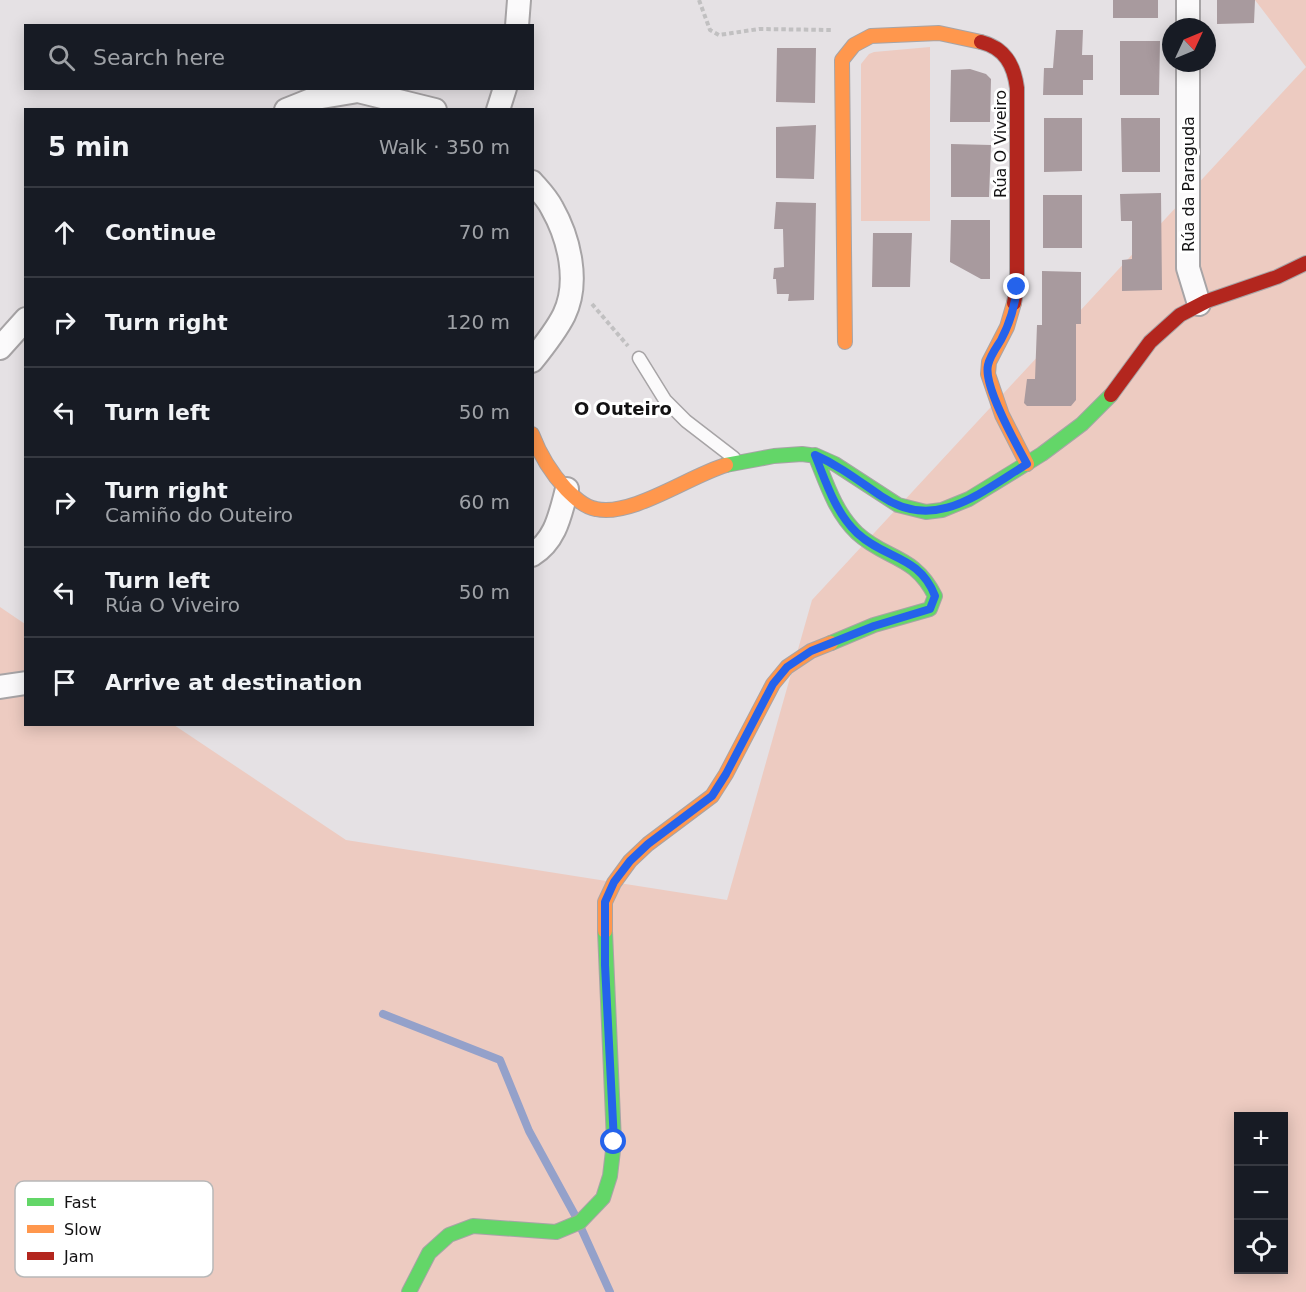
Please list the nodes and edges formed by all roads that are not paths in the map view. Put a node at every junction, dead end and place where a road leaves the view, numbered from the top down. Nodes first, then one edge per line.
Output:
1 (519, 0) edge
2 (1188, 0) edge
3 (1188, 18) edge
4 (517, 24) edge
5 (1188, 72) edge
6 (505, 90) edge
7 (291, 108) edge
8 (427, 108) edge
9 (499, 108) edge
10 (534, 184) edge
11 (1306, 263) edge
12 (1199, 304) junction
13 (24, 321) edge
14 (845, 342) dead end
15 (0, 348) edge
16 (639, 358) road end
17 (534, 359) edge
18 (534, 440) edge
19 (815, 455) junction
20 (740, 463) junction
21 (1027, 464) junction
22 (567, 489) junction
23 (534, 554) edge
24 (24, 682) edge
25 (0, 687) edge
26 (409, 1292) edge

1 - 4 street
2 - 3 street
5 - 12 street, Rúa da Paraguda
6 - 9 street
7 - 8 street
10 - 17 street
11 - 12 street
12 - 21 street
13 - 15 street
14 - 21 street, Rúa O Viveiro
16 - 20 lane
18 - 22 street
19 - 20 street
19 - 21 street
19 - 26 street
20 - 22 street
22 - 23 street
24 - 25 street

